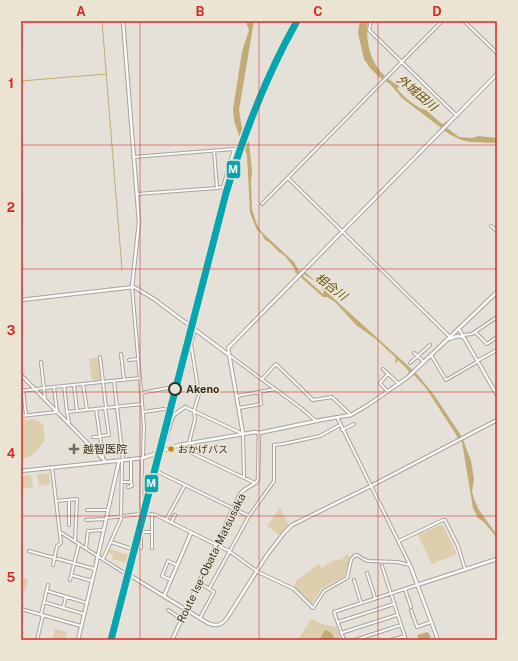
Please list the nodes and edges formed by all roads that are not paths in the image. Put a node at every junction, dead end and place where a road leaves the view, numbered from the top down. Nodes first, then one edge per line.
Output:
1 (122, 21) edge
2 (371, 21) edge
3 (442, 21) edge
4 (464, 21) edge
5 (497, 53) edge
6 (402, 62) junction
7 (497, 74) edge
8 (457, 116) junction
9 (214, 150) junction
10 (133, 157) junction
11 (288, 178) junction
12 (217, 188) junction
13 (137, 194) junction
14 (262, 204) dead end
15 (491, 226) dead end
16 (342, 231) junction
17 (497, 231) edge
18 (132, 287) junction
19 (497, 292) edge
20 (494, 295) junction
21 (497, 298) edge
22 (21, 300) edge
23 (497, 317) edge
24 (459, 329) junction
25 (195, 330) junction
26 (475, 332) junction
27 (462, 335) junction
28 (450, 337) junction
29 (497, 337) edge
30 (464, 338) junction
31 (447, 341) junction
32 (430, 345) dead end
33 (497, 350) edge
34 (414, 353) dead end
35 (121, 354) dead end
36 (229, 355) junction
37 (431, 355) junction
38 (418, 356) junction
39 (100, 357) dead end
40 (138, 359) junction
41 (129, 360) dead end
42 (41, 362) dead end
43 (424, 362) junction
44 (477, 362) junction
45 (410, 363) dead end
46 (384, 369) dead end
47 (388, 374) junction
48 (21, 375) edge
49 (140, 378) junction
50 (262, 379) junction
51 (124, 380) junction
52 (114, 381) junction
53 (103, 382) junction
54 (83, 384) junction
55 (399, 384) junction
56 (74, 385) junction
57 (64, 386) junction
58 (54, 387) junction
59 (44, 388) junction
60 (168, 388) dead end
61 (35, 389) junction
62 (275, 389) junction
63 (22, 391) edge
64 (260, 392) junction
65 (388, 392) junction
66 (141, 393) junction
67 (497, 395) edge
68 (236, 396) junction
69 (45, 400) junction
70 (142, 404) junction
71 (116, 407) junction
72 (185, 407) joint
73 (106, 408) junction
74 (239, 408) junction
75 (96, 409) junction
76 (164, 409) dead end
77 (87, 410) junction
78 (77, 411) junction
79 (194, 411) junction
80 (57, 412) junction
81 (67, 412) junction
82 (143, 412) junction
83 (26, 415) junction
84 (351, 415) junction
85 (21, 416) edge
86 (337, 417) junction
87 (497, 420) edge
88 (316, 421) junction
89 (68, 424) junction
90 (354, 424) dead end
91 (340, 426) junction
92 (342, 430) junction
93 (259, 433) junction
94 (243, 434) junction
95 (100, 436) junction
96 (93, 437) dead end
97 (189, 443) junction
98 (177, 446) junction
99 (162, 451) junction
100 (103, 458) junction
101 (143, 458) junction
102 (131, 459) junction
103 (121, 460) junction
104 (106, 462) junction
105 (52, 468) junction
106 (21, 471) edge
107 (244, 478) junction
108 (122, 482) junction
109 (131, 482) junction
110 (256, 483) junction
111 (185, 485) junction
112 (371, 486) junction
113 (128, 487) dead end
114 (69, 500) junction
115 (56, 501) junction
116 (234, 507) junction
117 (87, 510) dead end
118 (108, 510) junction
119 (141, 514) junction
120 (152, 514) junction
121 (176, 515) dead end
122 (249, 516) junction
123 (122, 517) junction
124 (106, 519) junction
125 (86, 520) dead end
126 (166, 520) junction
127 (171, 522) junction
128 (69, 526) dead end
129 (104, 530) junction
130 (60, 532) junction
131 (152, 532) junction
132 (191, 533) junction
133 (75, 541) junction
134 (399, 541) junction
135 (111, 542) junction
136 (79, 544) junction
137 (216, 545) junction
138 (86, 548) junction
139 (129, 548) dead end
140 (141, 548) dead end
141 (152, 548) dead end
142 (30, 551) dead end
143 (229, 551) junction
144 (98, 556) junction
145 (54, 558) junction
146 (103, 559) junction
147 (497, 559) edge
148 (74, 563) junction
149 (53, 564) dead end
150 (177, 565) junction
151 (410, 565) junction
152 (382, 566) dead end
153 (95, 569) junction
154 (465, 569) junction
155 (256, 571) junction
156 (366, 573) dead end
157 (71, 575) junction
158 (131, 576) joint
159 (70, 580) dead end
160 (171, 580) junction
161 (354, 580) dead end
162 (92, 581) junction
163 (198, 582) junction
164 (48, 585) dead end
165 (417, 585) junction
166 (209, 589) junction
167 (405, 589) junction
168 (46, 591) junction
169 (391, 593) junction
170 (164, 596) junction
171 (66, 597) junction
172 (375, 598) junction
173 (44, 602) junction
174 (87, 603) junction
175 (361, 603) junction
176 (394, 604) junction
177 (63, 608) junction
178 (21, 609) edge
179 (168, 610) dead end
180 (186, 610) junction
181 (84, 614) junction
182 (42, 615) junction
183 (398, 615) junction
184 (200, 618) junction
185 (182, 619) junction
186 (338, 622) junction
187 (431, 622) junction
188 (401, 625) junction
189 (81, 626) junction
190 (341, 633) junction
191 (405, 636) junction
192 (37, 640) edge
193 (78, 640) edge
194 (172, 640) edge
195 (344, 640) edge
196 (355, 640) edge
197 (391, 640) edge
198 (406, 640) edge
199 (438, 640) edge

1 - 10 street
2 - 6 street
3 - 6 street
4 - 5 street
6 - 8 street
6 - 11 street
7 - 8 street
8 - 16 street
9 - 10 street
9 - 12 street
9 - 12 street
10 - 13 street
11 - 14 street
11 - 16 street
12 - 13 street
13 - 18 street
15 - 17 street
16 - 28 street
16 - 36 street
18 - 22 street
18 - 25 street
18 - 40 street
19 - 20 street
20 - 21 street
20 - 24 street
23 - 26 street
24 - 27 street
24 - 28 street
25 - 36 street
25 - 79 street
26 - 27 street
26 - 29 street
27 - 30 street
28 - 31 street
30 - 31 street
30 - 44 street
31 - 37 street
32 - 38 street
33 - 44 street
34 - 38 street
35 - 51 street
36 - 50 street
36 - 68 street
37 - 43 street
37 - 44 street
38 - 43 street
38 - 45 street
39 - 53 street
40 - 41 street
40 - 49 street
42 - 59 street
43 - 55 street
44 - 67 street
46 - 47 street
47 - 55 street
47 - 65 street
48 - 61 street
49 - 51 street
49 - 66 street
50 - 62 street
50 - 84 street
51 - 52 street
52 - 53 street
52 - 71 street
53 - 54 street
53 - 73 street
54 - 56 street
54 - 77 street
55 - 65 street
56 - 57 street
56 - 78 street
57 - 58 street
57 - 81 street
58 - 59 street
58 - 80 street
59 - 61 street
59 - 69 street
60 - 66 street
61 - 63 street
61 - 69 street
62 - 64 street
62 - 88 street
63 - 83 street
64 - 68 street
64 - 74 street
65 - 84 street
66 - 70 street
68 - 74 street
69 - 80 street
70 - 71 street
70 - 82 street
71 - 73 street
71 - 103 street
72 - 79 street
72 - 99 street
73 - 75 street
73 - 95 street
74 - 94 street
75 - 77 street
75 - 95 street
76 - 82 street
77 - 78 street
78 - 81 street
79 - 94 street
79 - 97 street
80 - 83 street
80 - 89 street
81 - 89 street
82 - 101 street
83 - 85 street
84 - 86 street
86 - 88 street
86 - 91 street
87 - 112 street
88 - 93 street
89 - 100 street
90 - 92 street
91 - 92 street
91 - 122 street
92 - 112 street
93 - 94 street
93 - 110 street, Route Ise-Obata-Matsusaka
94 - 97 street
94 - 107 street
95 - 96 street
95 - 100 street
97 - 98 street
98 - 99 street
98 - 107 street
99 - 101 street
99 - 111 street
100 - 104 street
101 - 102 street
101 - 119 street
102 - 103 street
102 - 109 street
103 - 104 street
103 - 108 street
103 - 118 street
104 - 105 street
105 - 106 street
105 - 115 street
107 - 110 street
108 - 109 street
108 - 123 street
109 - 113 street
110 - 116 street, Route Ise-Obata-Matsusaka
111 - 116 street
111 - 126 street
112 - 134 street
112 - 155 street
114 - 115 street
114 - 128 street
114 - 133 street
115 - 130 street
116 - 122 street
116 - 137 street, Route Ise-Obata-Matsusaka
117 - 118 street
118 - 124 street
119 - 120 street
119 - 123 street
120 - 126 street
120 - 131 street
121 - 127 street
122 - 143 street
123 - 124 street
123 - 135 street
124 - 125 street
124 - 129 street
126 - 127 street
127 - 132 street
129 - 138 street
129 - 144 street
130 - 133 street
130 - 145 street
131 - 140 street
131 - 141 street
132 - 137 street
132 - 150 street
133 - 136 street
134 - 151 street
134 - 154 street
135 - 139 street
135 - 146 street
136 - 138 street
136 - 148 street
137 - 143 street
137 - 163 street, Route Ise-Obata-Matsusaka
138 - 144 street
142 - 145 street
143 - 155 street
143 - 166 street
144 - 146 street
144 - 153 street
145 - 148 street
145 - 149 street
146 - 158 street
147 - 154 street
148 - 153 street
148 - 157 street
150 - 160 street
150 - 160 street
151 - 155 street
151 - 165 street
152 - 169 street
153 - 162 street
154 - 165 street
155 - 184 street
156 - 172 street
157 - 159 street
157 - 162 street
158 - 170 street
160 - 170 street
161 - 175 street
162 - 174 street
163 - 166 street
163 - 180 street, Route Ise-Obata-Matsusaka
164 - 168 street
165 - 167 street
165 - 187 street
166 - 184 street
167 - 169 street
167 - 187 street
168 - 171 street
168 - 173 street
169 - 172 street
169 - 176 street
170 - 180 street
171 - 174 street
171 - 177 street
172 - 175 street
173 - 177 street
173 - 182 street
174 - 181 street
175 - 186 street
176 - 183 street
176 - 186 street
177 - 181 street
178 - 182 street
179 - 185 street
180 - 184 street
180 - 185 street, Route Ise-Obata-Matsusaka
181 - 189 street
182 - 189 street
182 - 192 street
183 - 188 street
183 - 190 street
185 - 194 street, Route Ise-Obata-Matsusaka
186 - 190 street
187 - 199 street
188 - 191 street
188 - 196 street
189 - 193 street
190 - 195 street
191 - 197 street
191 - 198 street

